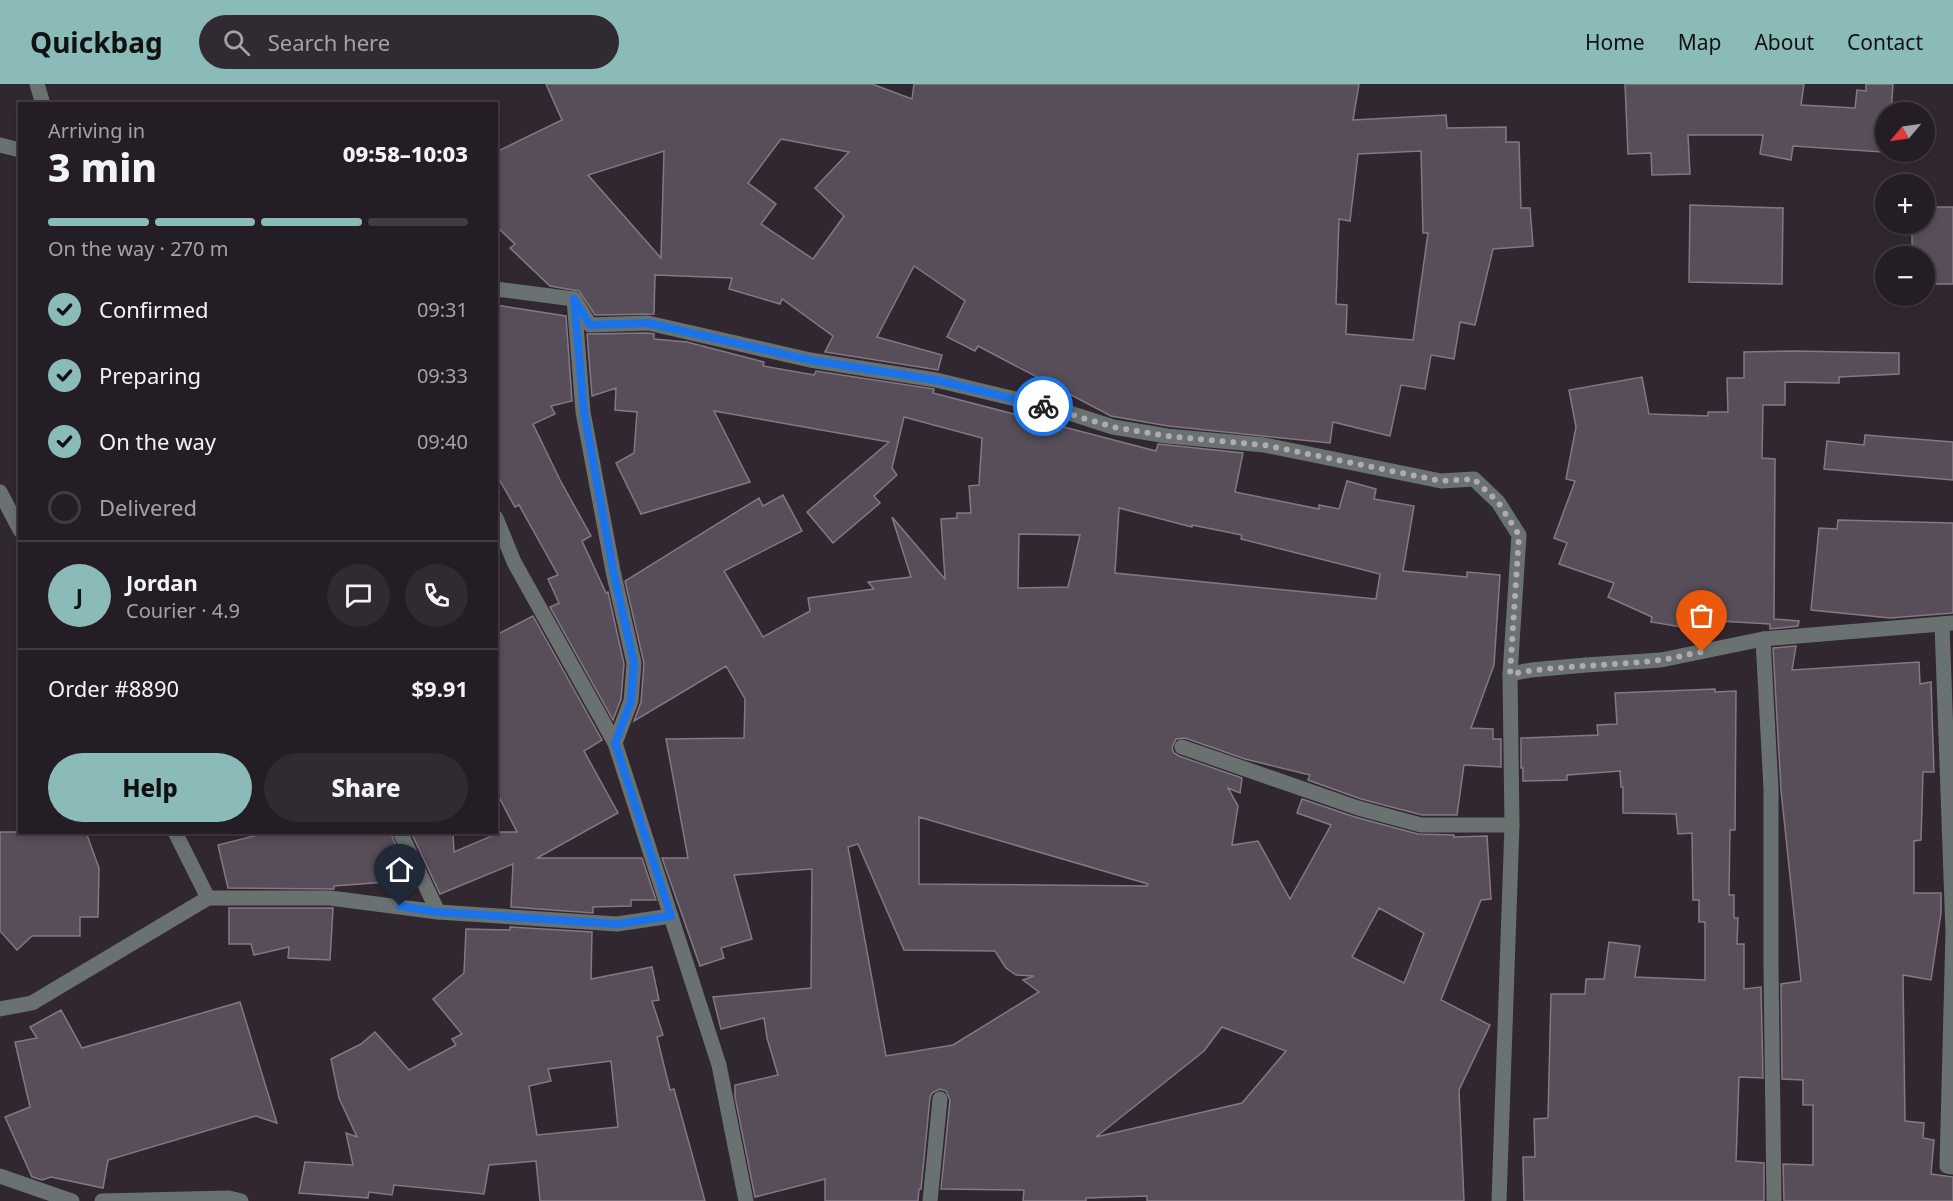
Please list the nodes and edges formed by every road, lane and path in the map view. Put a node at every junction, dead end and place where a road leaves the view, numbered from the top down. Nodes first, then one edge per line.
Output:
1 (37, 84) edge
2 (42, 102) edge
3 (0, 145) edge
4 (18, 150) edge
5 (498, 289) edge
6 (574, 299) junction
7 (0, 492) edge
8 (498, 523) edge
9 (18, 526) edge
10 (1947, 623) edge
11 (1763, 639) junction
12 (1510, 674) junction
13 (615, 743) junction
14 (1182, 747) dead end
15 (1512, 825) junction
16 (176, 834) edge
17 (401, 834) edge
18 (208, 898) junction
19 (438, 912) junction
20 (671, 916) junction
21 (0, 1008) edge
22 (940, 1099) dead end
23 (1953, 1167) edge
24 (1, 1174) edge
25 (72, 1201) edge
26 (102, 1201) edge
27 (241, 1201) edge
28 (746, 1201) edge
29 (930, 1201) edge
30 (1499, 1201) edge
31 (1774, 1201) edge

1 - 2 street
3 - 4 street
5 - 6 street
6 - 12 street
6 - 13 street
7 - 9 street
8 - 13 street
10 - 11 street
10 - 23 street
11 - 12 street
11 - 31 street
12 - 15 street
13 - 20 street
14 - 15 street
15 - 30 street
16 - 18 street
17 - 19 street
18 - 19 street
18 - 21 street
19 - 20 street
20 - 28 street
22 - 29 street
24 - 25 street
26 - 27 street

